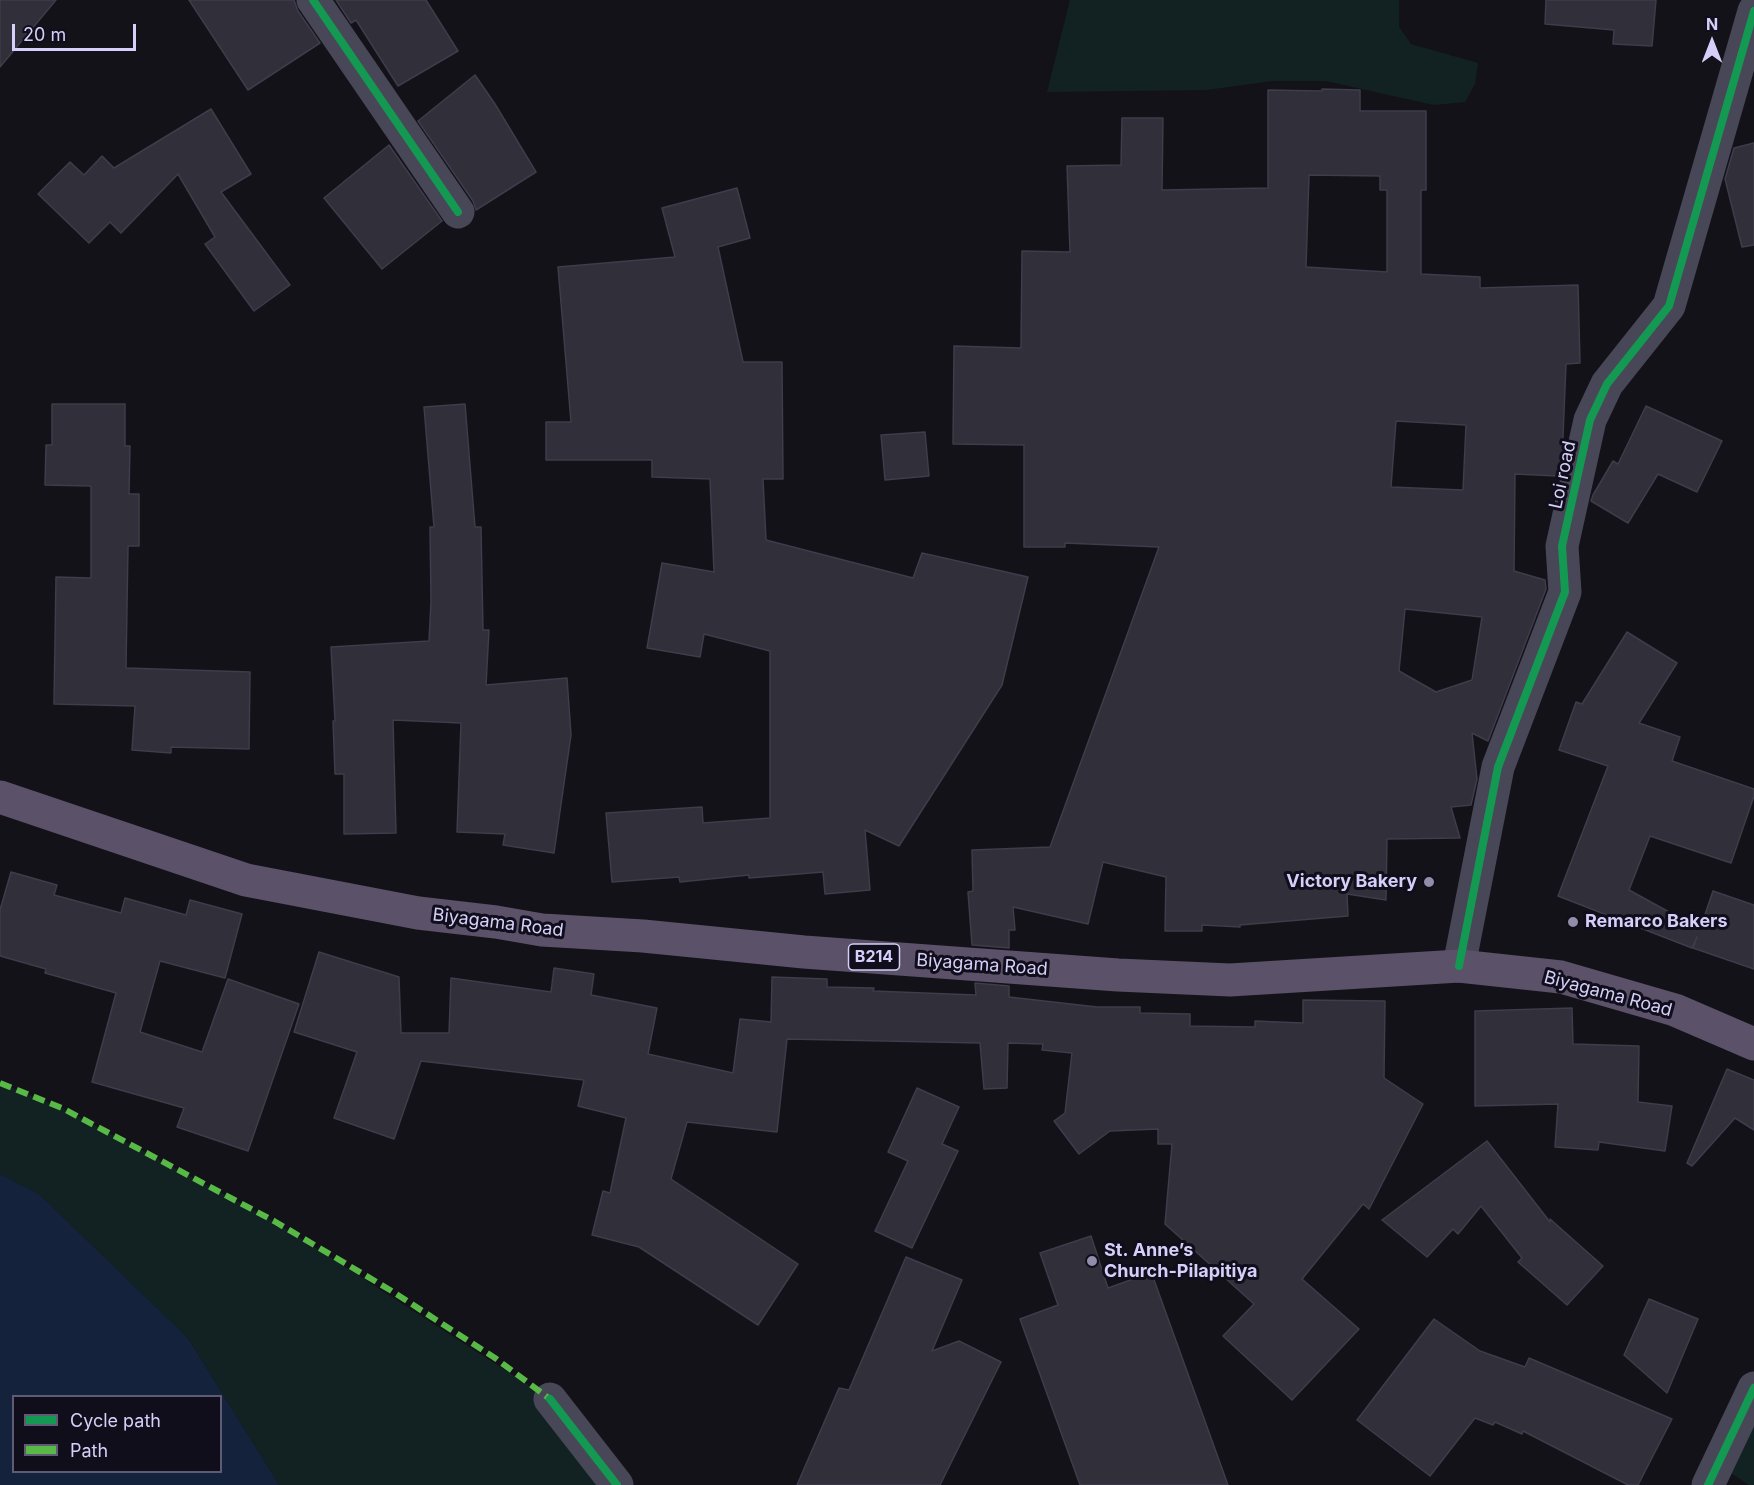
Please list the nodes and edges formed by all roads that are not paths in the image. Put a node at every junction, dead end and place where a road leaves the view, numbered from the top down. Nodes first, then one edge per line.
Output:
1 (313, 0) edge
2 (1754, 11) edge
3 (458, 212) dead end
4 (0, 797) edge
5 (1459, 966) junction
6 (1754, 1044) edge
7 (1754, 1388) edge
8 (550, 1399) dead end
9 (616, 1485) edge
10 (1708, 1485) edge

1 - 3 street
2 - 5 street, Loi road
4 - 5 main road, Biyagama Road / B214
5 - 6 main road, Biyagama Road / B214
7 - 10 street
8 - 9 street

